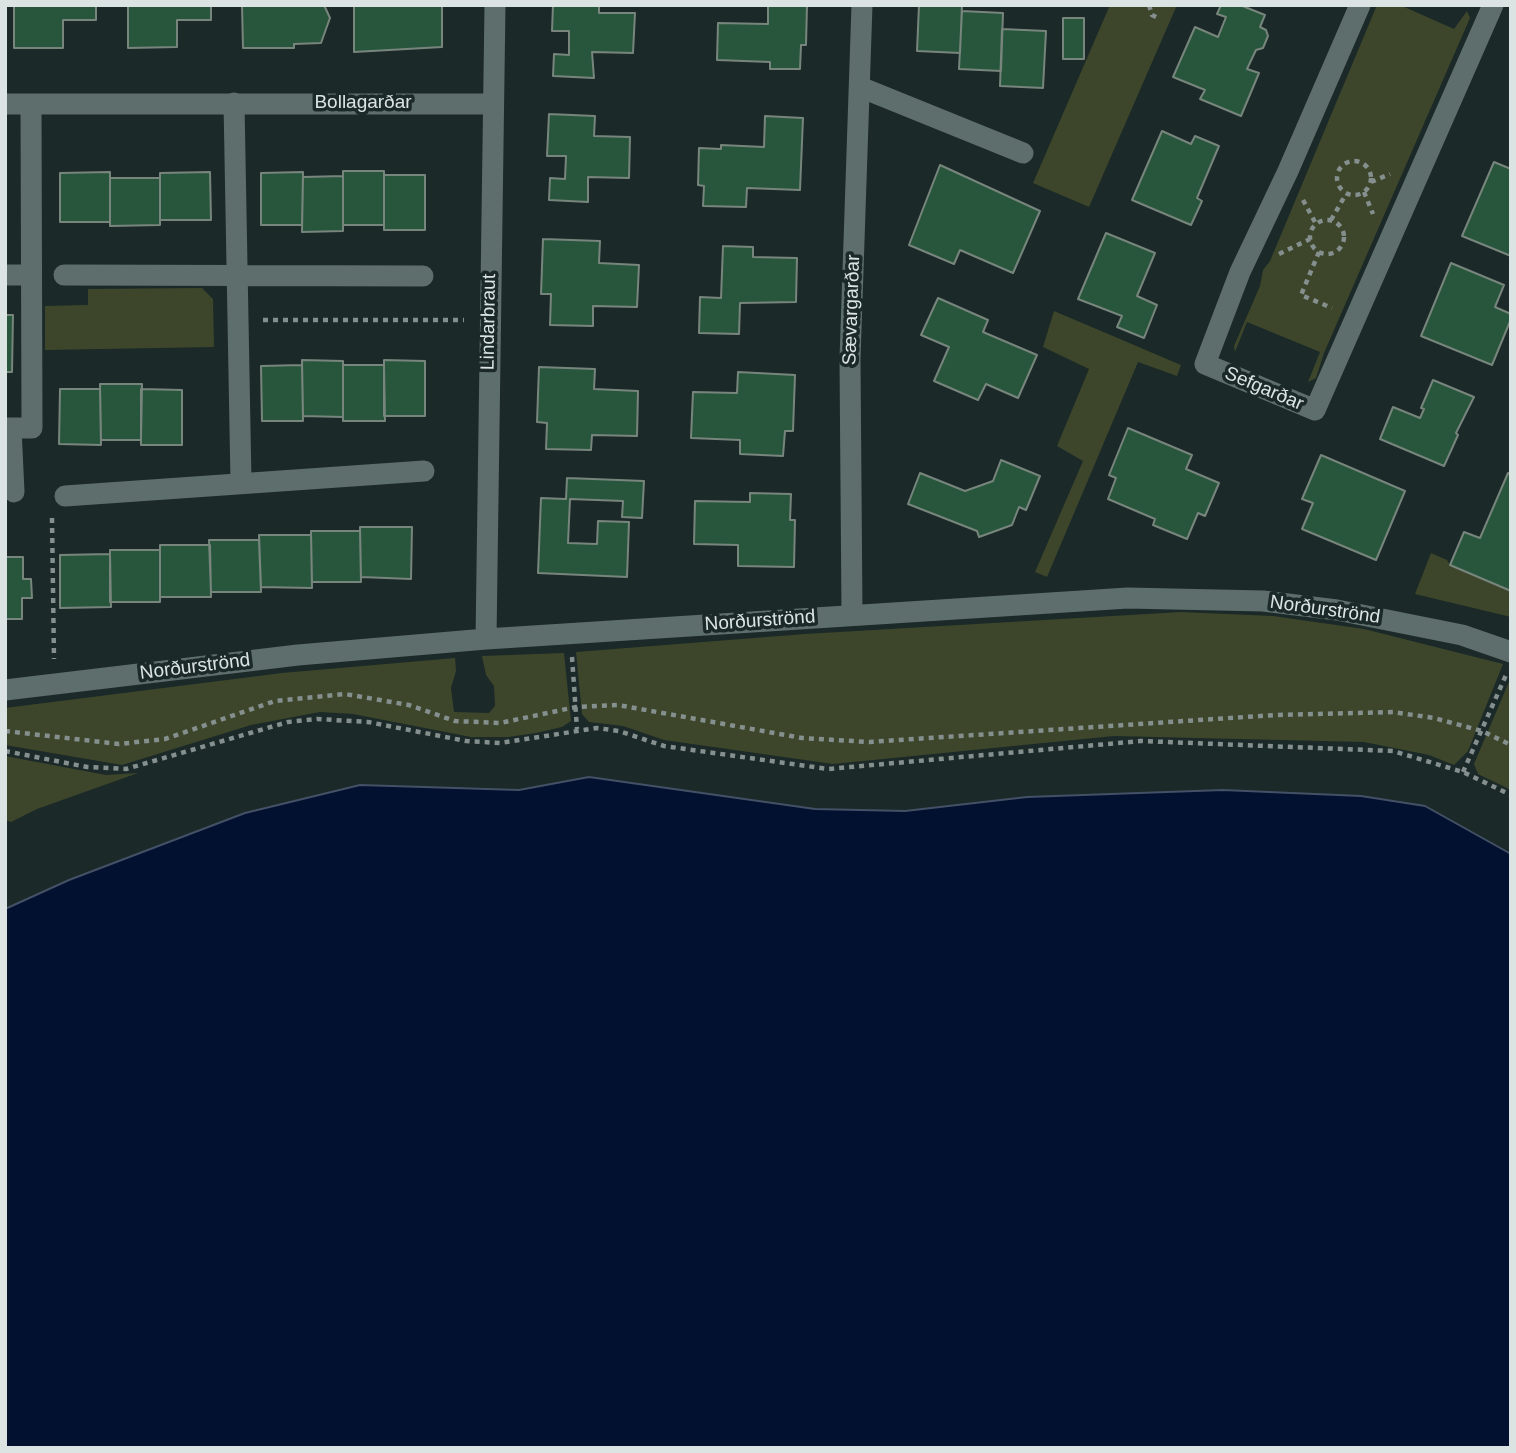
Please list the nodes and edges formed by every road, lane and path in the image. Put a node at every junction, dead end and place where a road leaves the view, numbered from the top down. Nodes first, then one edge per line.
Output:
1 (495, 5) edge
2 (862, 5) edge
3 (1149, 5) edge
4 (1360, 5) edge
5 (1493, 5) edge
6 (1160, 19) dead end
7 (860, 88) junction
8 (234, 103) junction
9 (5, 104) edge
10 (31, 104) junction
11 (492, 104) junction
12 (1023, 153) dead end
13 (1346, 194) junction
14 (1331, 221) junction
15 (1320, 252) junction
16 (5, 275) edge
17 (31, 275) junction
18 (64, 275) dead end
19 (237, 275) junction
20 (422, 276) dead end
21 (1355, 318) junction
22 (238, 320) junction
23 (465, 320) dead end
24 (8, 428) edge
25 (424, 471) dead end
26 (241, 482) junction
27 (13, 492) joint
28 (65, 496) dead end
29 (852, 615) junction
30 (486, 639) junction
31 (572, 649) dead end
32 (1509, 661) edge
33 (54, 667) dead end
34 (5, 690) edge
35 (576, 707) junction
36 (577, 729) junction
37 (5, 731) edge
38 (1482, 731) junction
39 (1511, 745) edge
40 (5, 751) edge
41 (1463, 772) junction
42 (1511, 795) edge

1 - 11 street, Lindarbraut
2 - 7 street, Sævargarðar
3 - 6 path
4 - 21 street, Sefgarðar
5 - 21 street, Sefgarðar
7 - 12 street
7 - 29 street, Sævargarðar
8 - 10 street, Bollagarðar
8 - 11 street, Bollagarðar
8 - 19 street
9 - 10 street, Bollagarðar
10 - 17 street
11 - 30 street, Lindarbraut
13 - 13 path
13 - 14 path
14 - 15 path
14 - 15 path
15 - 21 path
16 - 17 street
17 - 24 street
18 - 19 street
19 - 20 street
19 - 22 street
22 - 23 path
22 - 26 street
24 - 27 street
25 - 26 street
26 - 28 street
27 - 33 path
29 - 30 street, Norðurströnd
29 - 32 street, Norðurströnd
30 - 34 street, Norðurströnd
31 - 35 path
32 - 38 path
35 - 36 path
35 - 37 path
35 - 38 path
36 - 40 path
36 - 41 path
38 - 39 path
38 - 41 path
41 - 42 path

